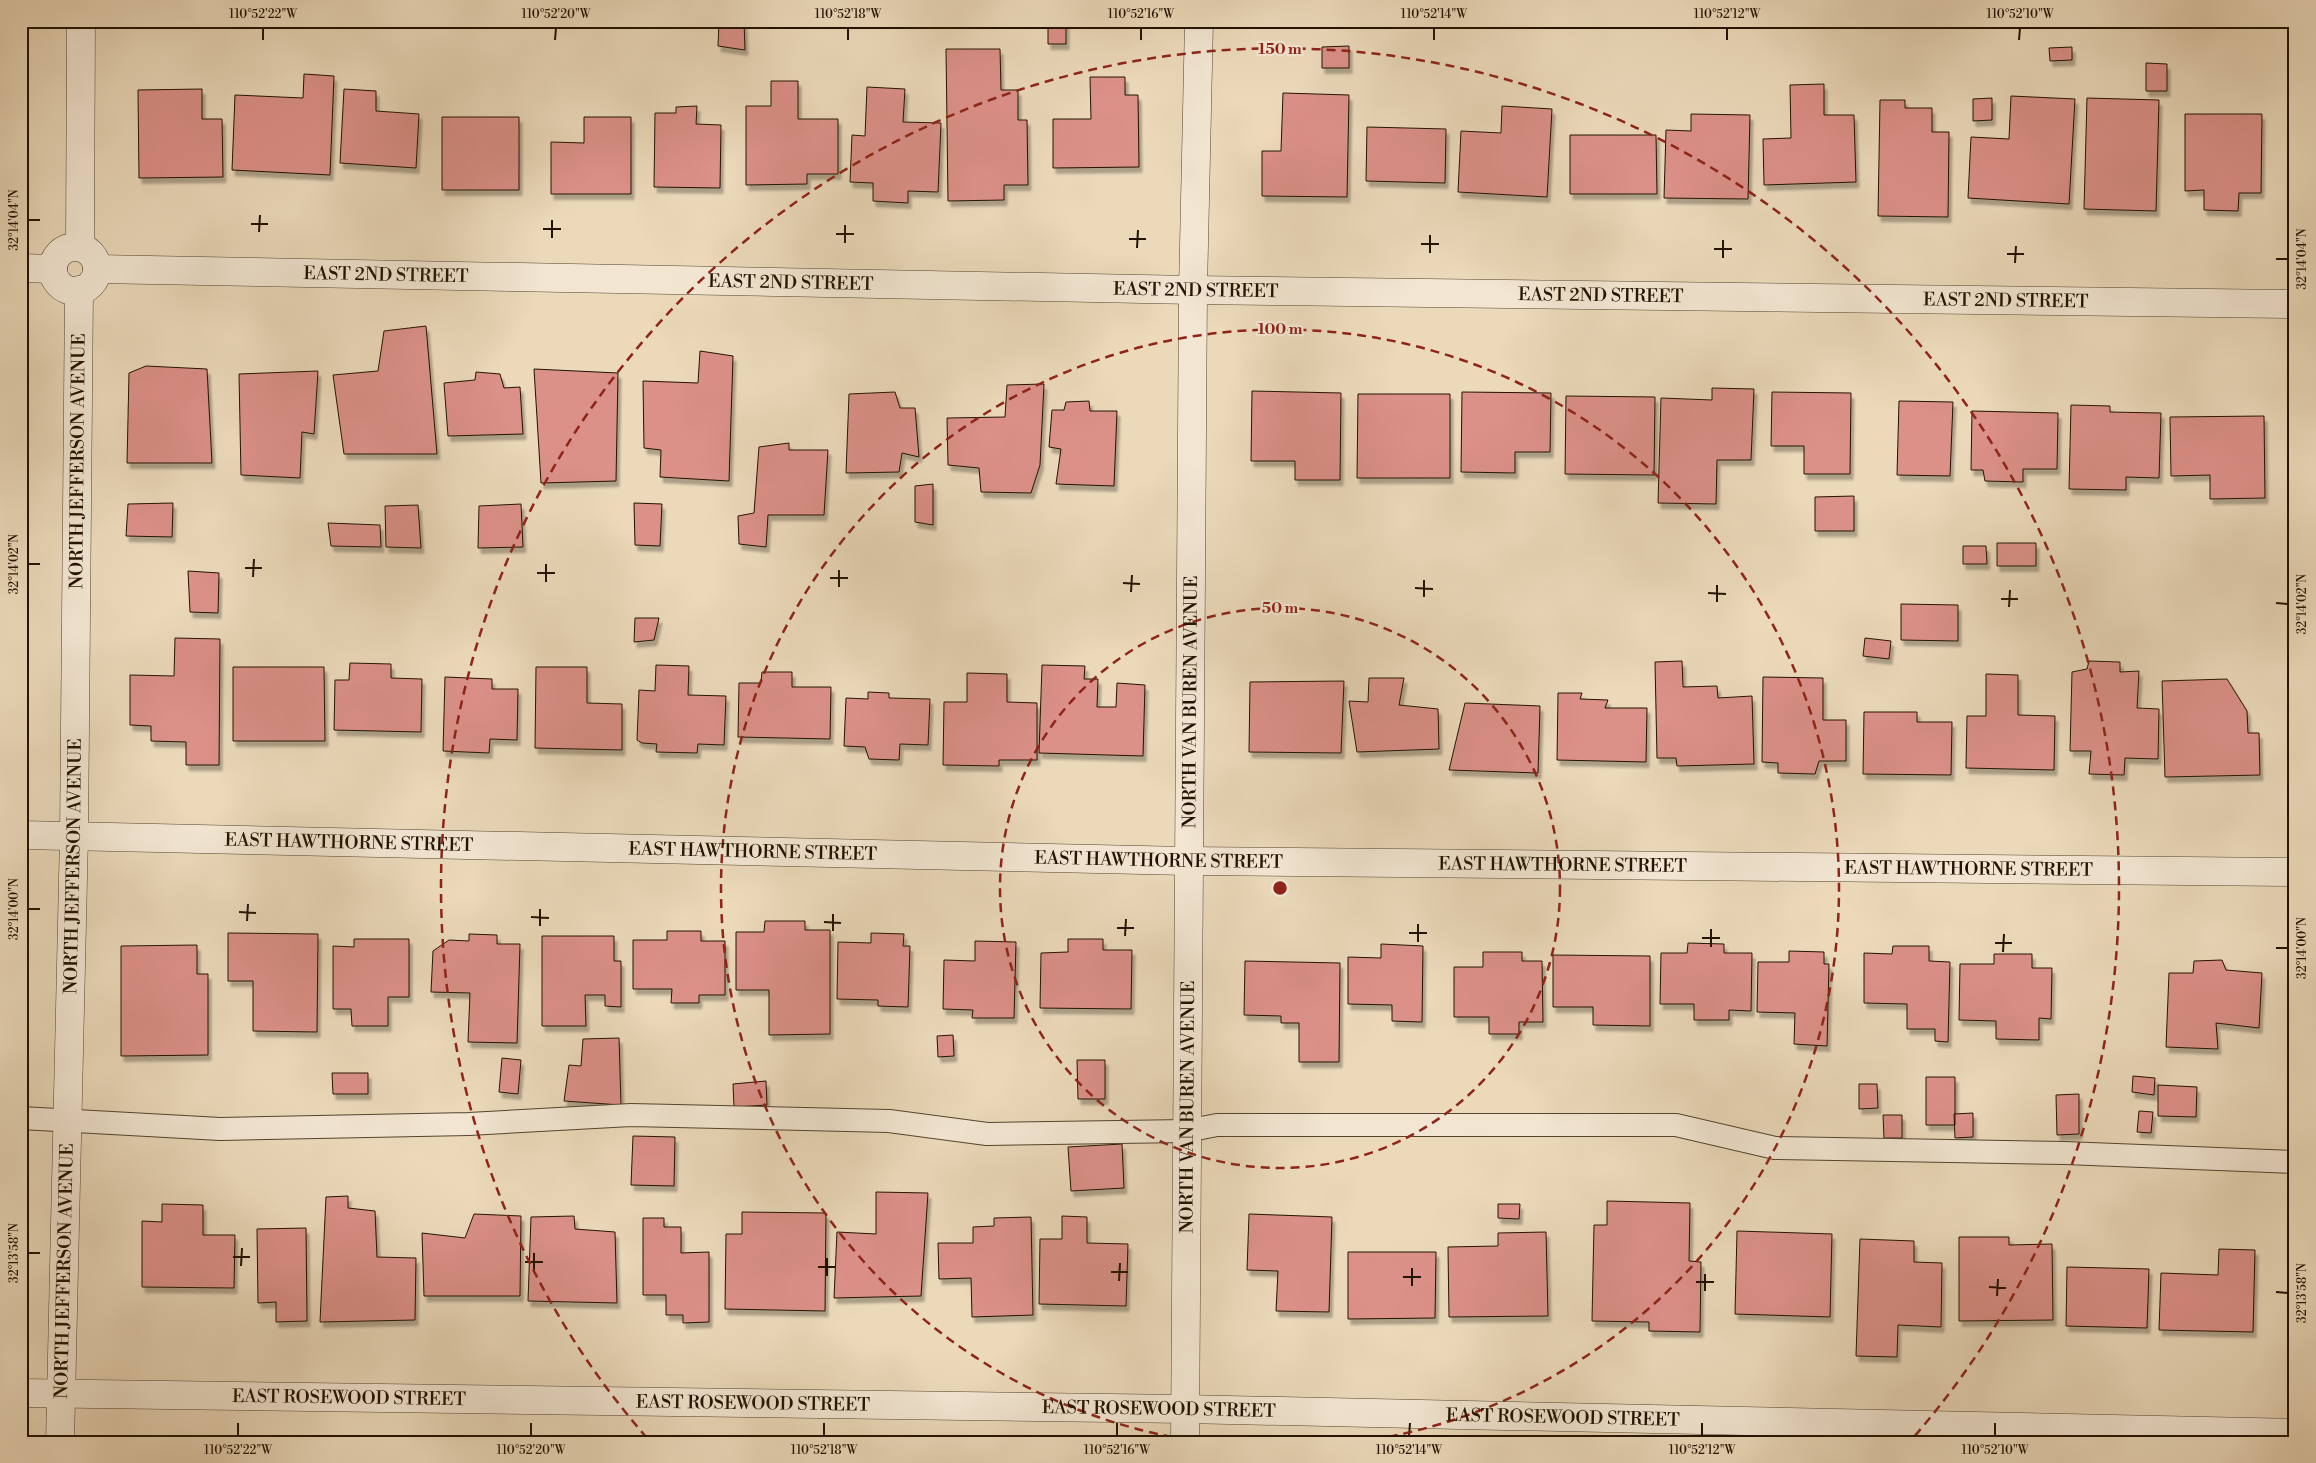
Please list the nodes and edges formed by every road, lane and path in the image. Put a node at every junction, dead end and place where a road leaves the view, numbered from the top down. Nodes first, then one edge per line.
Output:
1 (82, 21) edge
2 (1200, 21) edge
3 (80, 248) junction
4 (21, 268) edge
5 (53, 269) junction
6 (97, 270) junction
7 (79, 290) junction
8 (1193, 290) junction
9 (2295, 304) edge
10 (21, 835) edge
11 (74, 836) junction
12 (1187, 861) junction
13 (2295, 872) edge
14 (21, 1118) edge
15 (67, 1119) junction
16 (1186, 1130) junction
17 (2295, 1162) edge
18 (21, 1393) edge
19 (60, 1394) junction
20 (1185, 1409) junction
21 (2295, 1432) edge
22 (60, 1442) edge
23 (1184, 1442) edge

1 - 3 street
2 - 8 street, NORTH VAN BUREN AVENUE
3 - 5 street
3 - 6 street
4 - 5 street
5 - 7 street
6 - 7 street
6 - 8 street, EAST 2ND STREET
7 - 11 street, NORTH JEFFERSON AVENUE
8 - 9 street, EAST 2ND STREET
8 - 12 street, NORTH VAN BUREN AVENUE
10 - 11 street, EAST HAWTHORNE STREET
11 - 12 street, EAST HAWTHORNE STREET
11 - 15 street, NORTH JEFFERSON AVENUE
12 - 13 street, EAST HAWTHORNE STREET
12 - 16 street, NORTH VAN BUREN AVENUE
14 - 15 lane
15 - 16 lane
15 - 19 street, NORTH JEFFERSON AVENUE
16 - 17 lane
16 - 20 street, NORTH VAN BUREN AVENUE
18 - 19 street, EAST ROSEWOOD STREET
19 - 20 street, EAST ROSEWOOD STREET
19 - 22 street, NORTH JEFFERSON AVENUE
20 - 21 street, EAST ROSEWOOD STREET
20 - 23 street, NORTH VAN BUREN AVENUE

